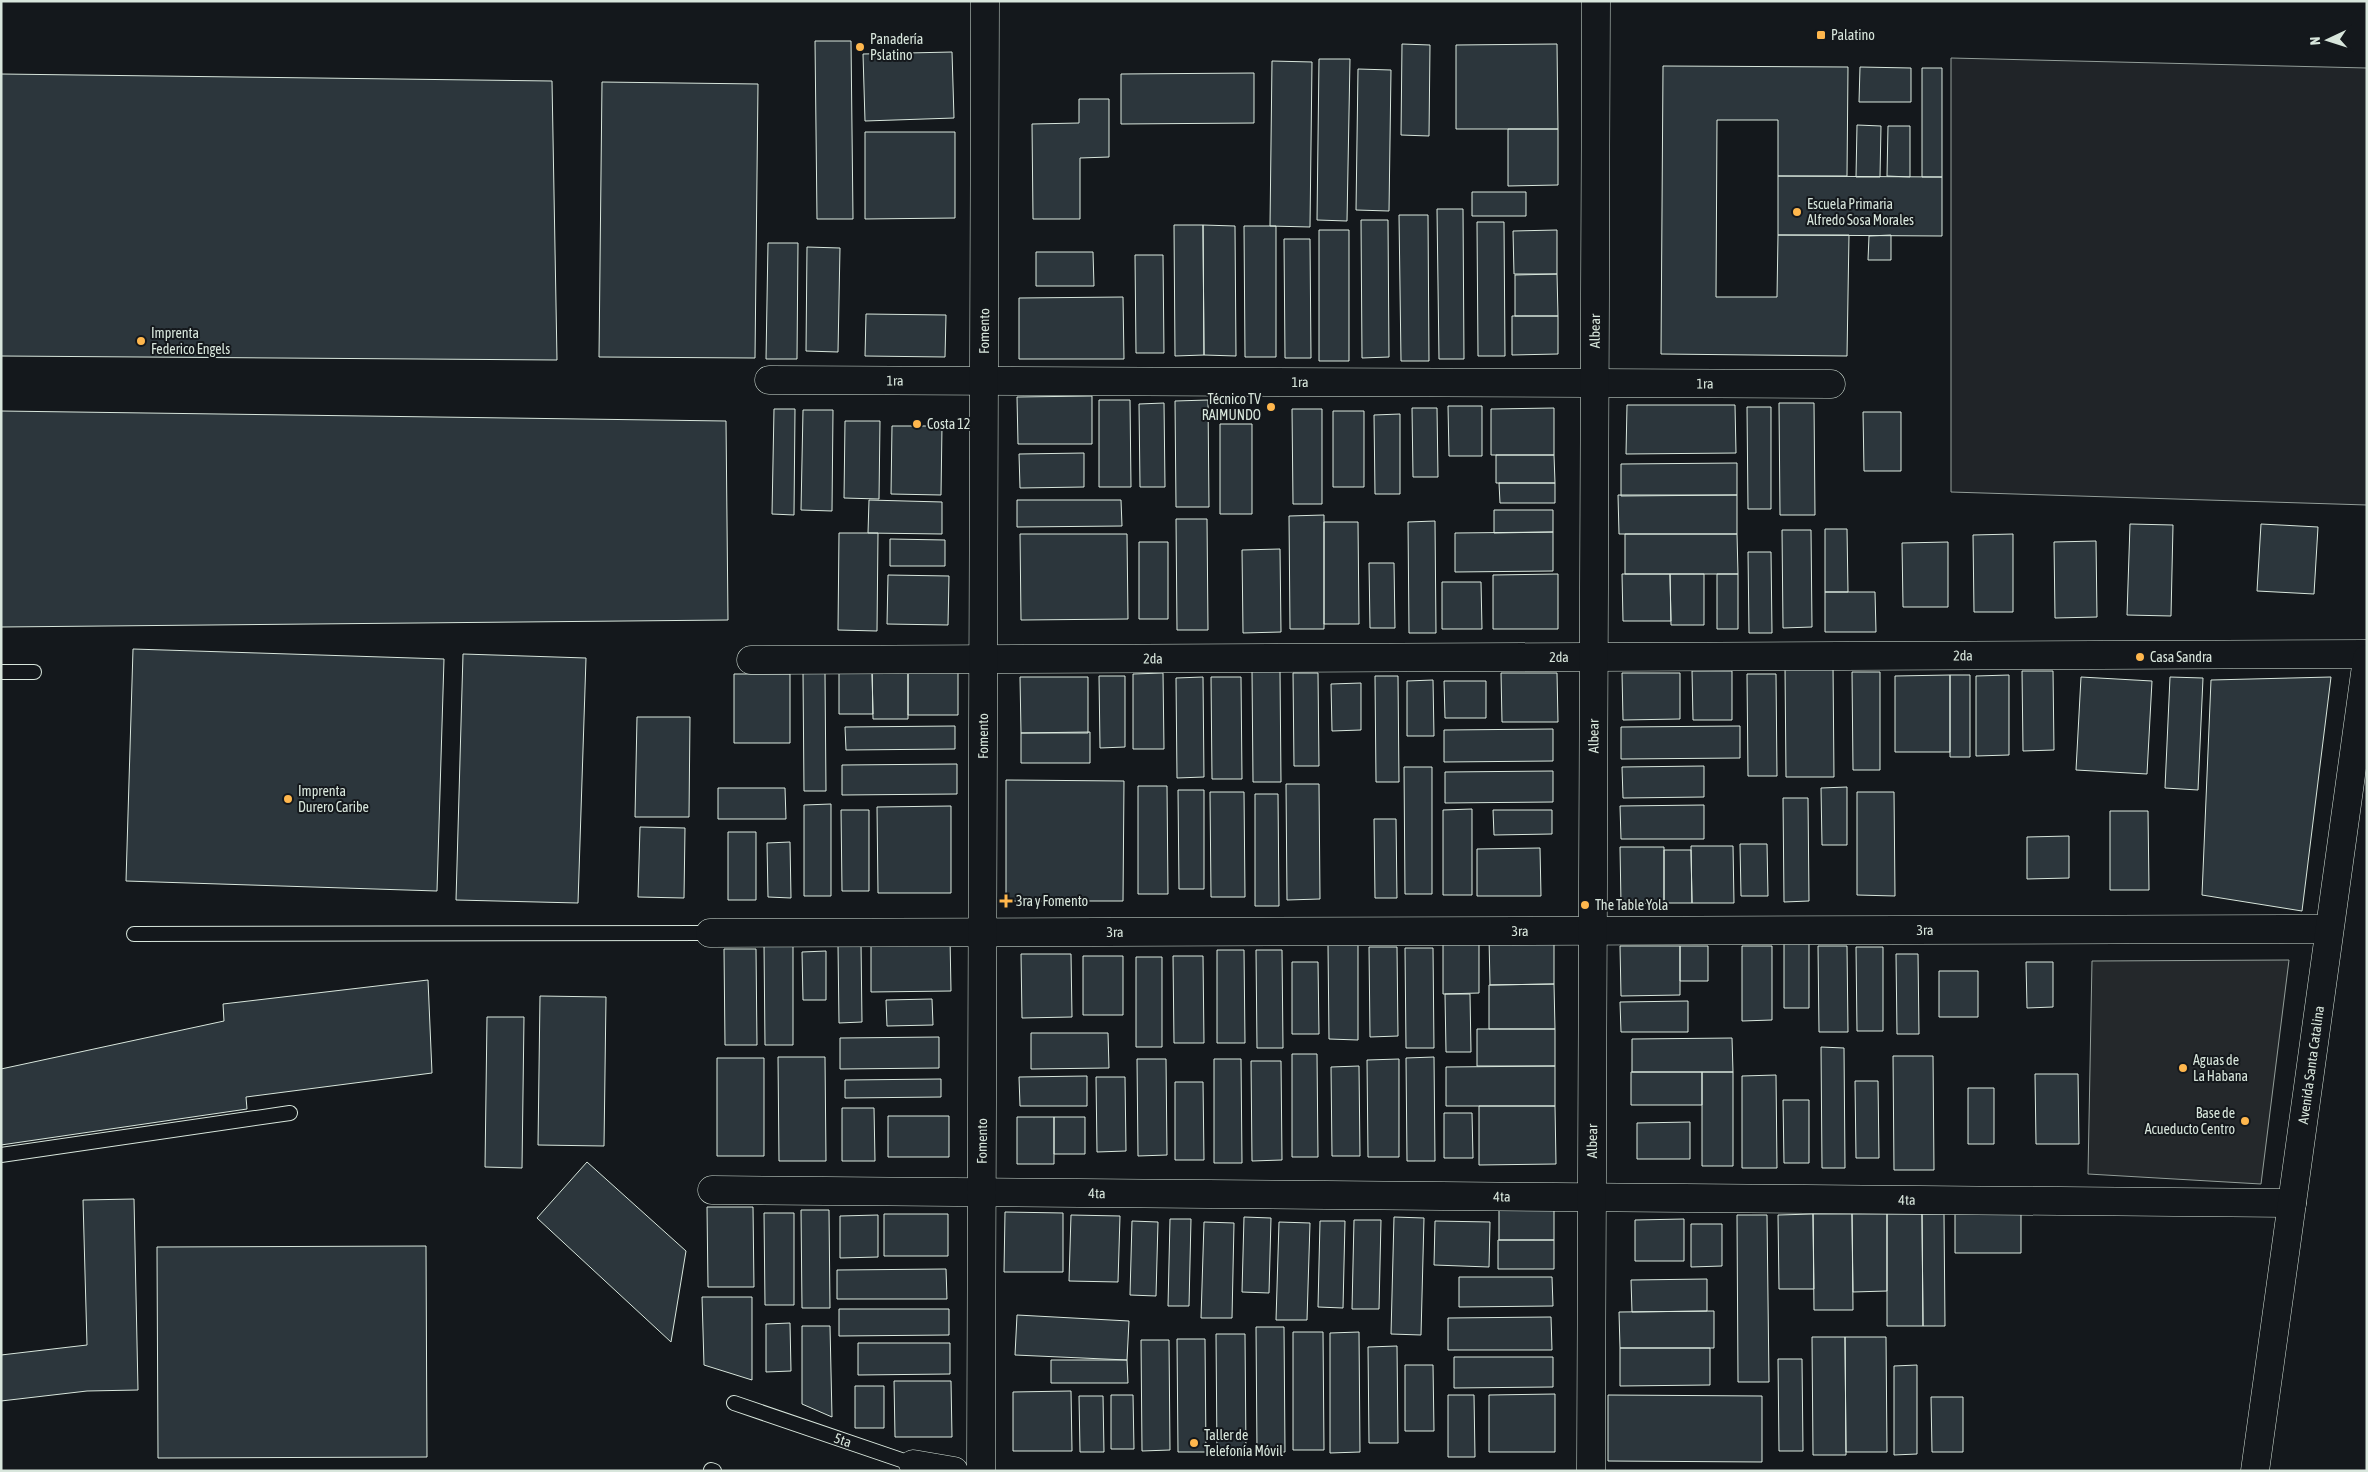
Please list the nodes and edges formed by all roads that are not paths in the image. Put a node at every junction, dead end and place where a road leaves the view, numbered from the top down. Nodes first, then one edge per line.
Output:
1 (985, 1) edge
2 (1596, 1) edge
3 (769, 380) dead end
4 (984, 381) junction
5 (1595, 383) junction
6 (1831, 384) dead end
7 (2367, 654) edge
8 (1594, 657) junction
9 (983, 659) junction
10 (2367, 659) edge
11 (751, 660) dead end
12 (1, 672) edge
13 (34, 672) dead end
14 (2329, 929) junction
15 (1593, 931) junction
16 (982, 932) junction
17 (710, 933) joint
18 (134, 934) dead end
19 (290, 1113) dead end
20 (1, 1155) edge
21 (712, 1190) dead end
22 (982, 1192) junction
23 (1592, 1198) junction
24 (2292, 1203) junction
25 (734, 1403) dead end
26 (913, 1464) joint
27 (954, 1471) edge
28 (980, 1471) edge
29 (1591, 1471) edge
30 (2255, 1471) edge

1 - 4 street, Fomento
2 - 5 street, Albear
3 - 4 street, 1ra
4 - 5 street, 1ra
4 - 9 street, Fomento
5 - 6 street, 1ra
5 - 8 street, Albear
7 - 8 street, 2da
8 - 9 street, 2da
8 - 15 street, Albear
9 - 11 street, 2da
9 - 16 street, Fomento
10 - 14 street, Avenida Santa Catalina
12 - 13 lane
14 - 15 street, 3ra
14 - 24 street, Avenida Santa Catalina
15 - 16 street, 3ra
15 - 23 street, Albear
16 - 17 street, 3ra
16 - 22 street, Fomento
17 - 18 lane
19 - 20 lane
21 - 22 street, 4ta
22 - 23 street, 4ta
22 - 28 street, Fomento
23 - 24 street, 4ta
23 - 29 street, Albear
24 - 30 street, Avenida Santa Catalina
25 - 26 lane, 5ta
26 - 27 street, 5ta

